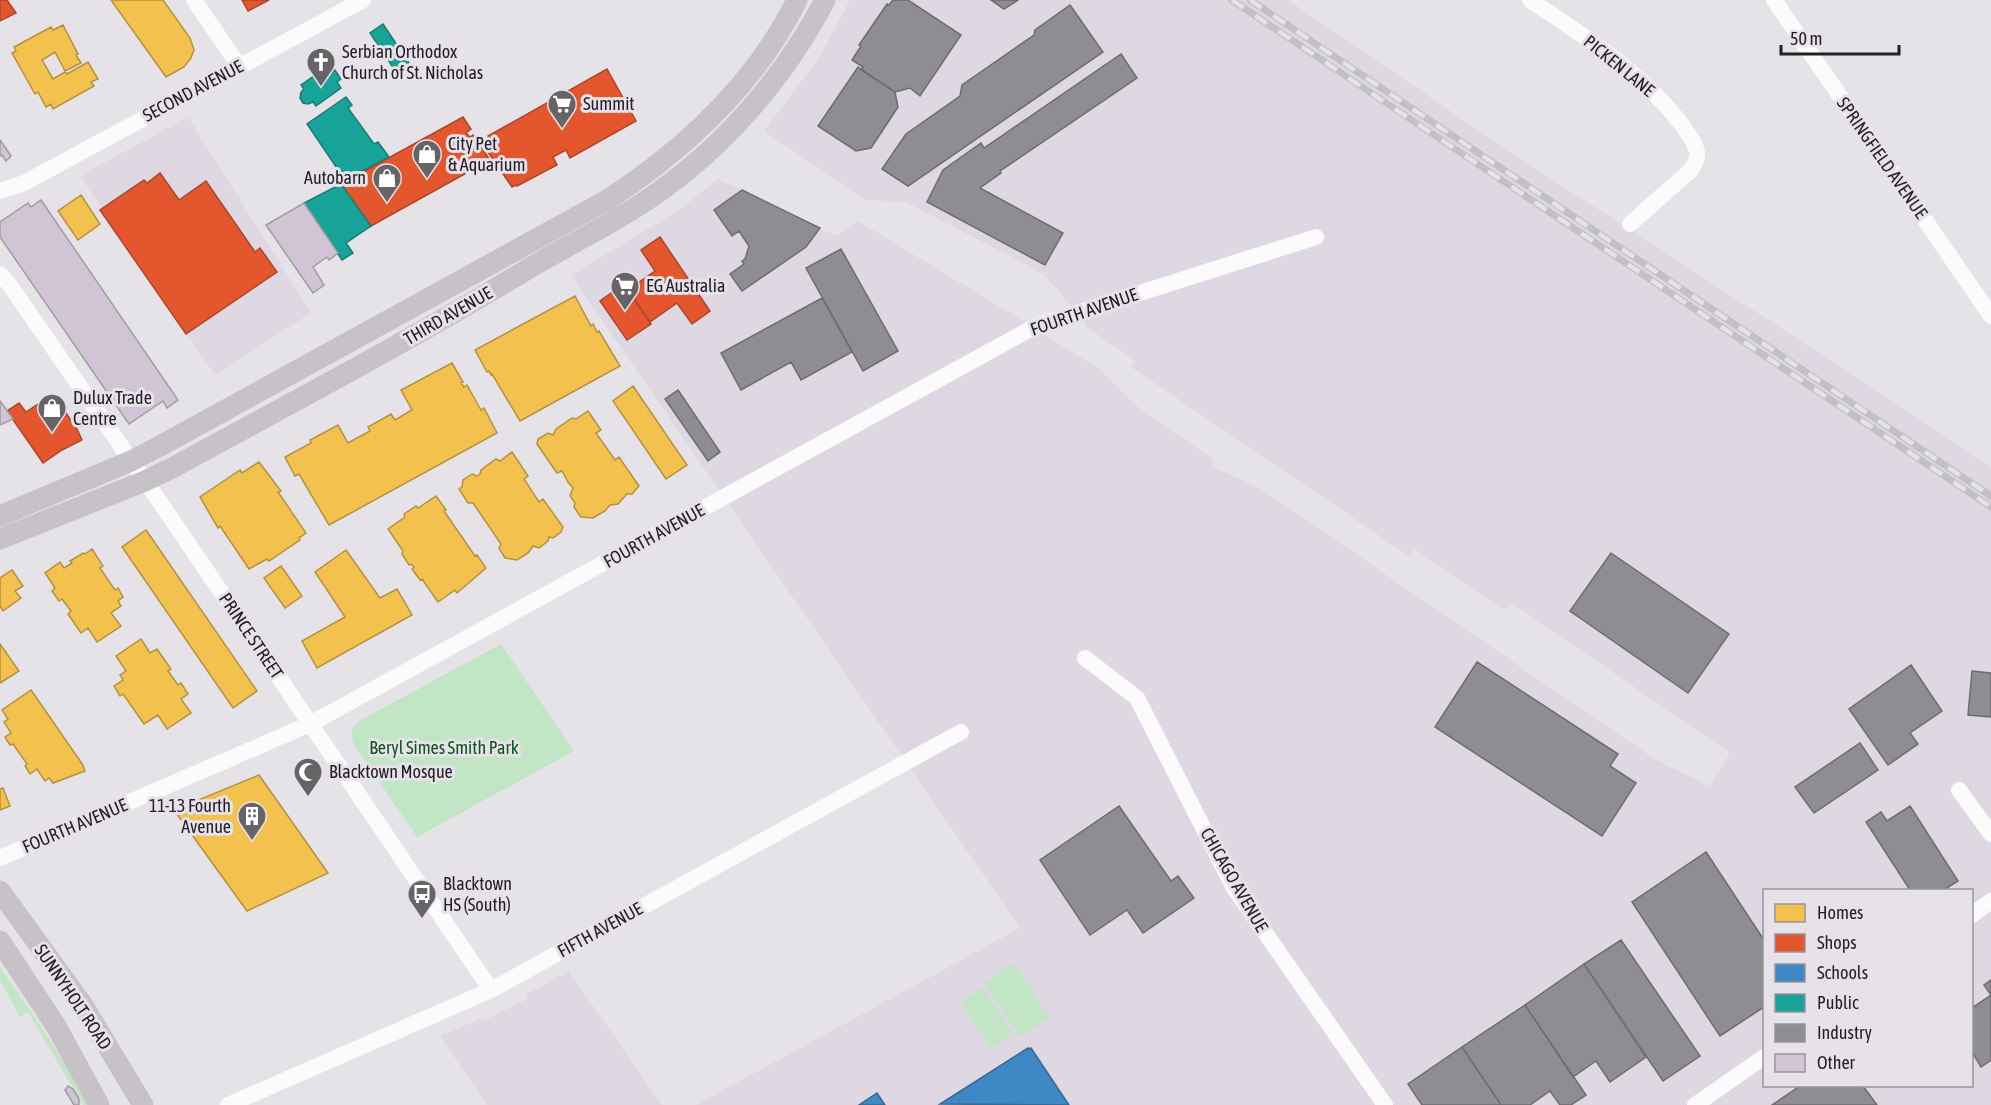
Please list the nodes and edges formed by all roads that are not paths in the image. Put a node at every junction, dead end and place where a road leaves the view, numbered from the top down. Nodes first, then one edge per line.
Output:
1 (194, 0) edge
2 (363, 0) edge
3 (798, 0) edge
4 (825, 0) edge
5 (1530, 0) edge
6 (1774, 0) edge
7 (239, 66) junction
8 (24, 183) junction
9 (0, 192) edge
10 (0, 204) edge
11 (1630, 225) dead end
12 (1316, 237) dead end
13 (0, 265) edge
14 (4, 279) edge
15 (1991, 316) edge
16 (131, 461) junction
17 (145, 481) junction
18 (0, 516) edge
19 (0, 539) edge
20 (1085, 658) dead end
21 (310, 724) junction
22 (961, 732) dead end
23 (1959, 790) dead end
24 (1991, 834) edge
25 (0, 858) edge
26 (0, 891) edge
27 (1991, 901) edge
28 (1973, 914) edge
29 (0, 942) edge
30 (491, 990) junction
31 (1763, 1058) edge
32 (99, 1105) edge
33 (142, 1105) edge
34 (228, 1105) edge
35 (1385, 1105) edge
36 (1695, 1105) edge

1 - 7 street
2 - 7 street, SECOND AVENUE
3 - 16 main road, THIRD AVENUE
4 - 17 main road, THIRD AVENUE
5 - 11 street, PICKEN LANE
6 - 15 street, SPRINGFIELD AVENUE
7 - 8 street, SECOND AVENUE
8 - 9 street, SECOND AVENUE
8 - 10 street, SECOND AVENUE
12 - 21 street, FOURTH AVENUE
13 - 14 street, PRINCE STREET
14 - 16 street, PRINCE STREET
16 - 17 street, PRINCE STREET
16 - 18 main road, THIRD AVENUE
17 - 19 main road, THIRD AVENUE
17 - 21 street, PRINCE STREET
20 - 35 street, CHICAGO AVENUE
21 - 25 street, FOURTH AVENUE
21 - 30 street, PRINCE STREET
22 - 30 street, FIFTH AVENUE
23 - 24 street
26 - 33 main road, SUNNYHOLT ROAD
27 - 28 street
29 - 32 main road, SUNNYHOLT ROAD
30 - 34 street, FIFTH AVENUE
31 - 36 street

